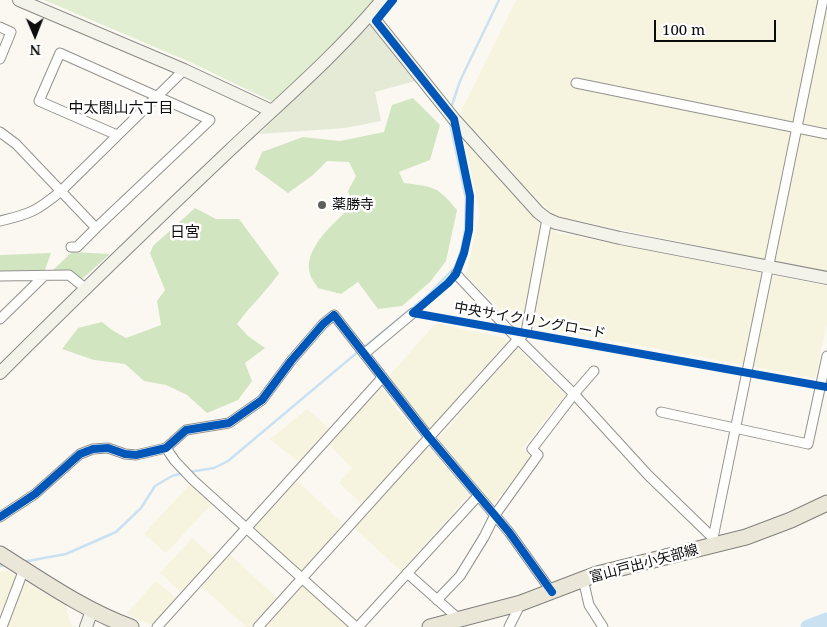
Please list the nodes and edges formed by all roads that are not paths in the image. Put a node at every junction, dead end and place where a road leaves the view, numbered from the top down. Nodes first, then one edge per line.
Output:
1 (19, 0) edge
2 (382, 0) edge
3 (823, 0) edge
4 (370, 14) junction
5 (0, 27) edge
6 (0, 59) edge
7 (184, 70) junction
8 (576, 82) dead end
9 (158, 96) junction
10 (272, 111) junction
11 (796, 127) junction
12 (0, 132) edge
13 (827, 134) edge
14 (117, 135) junction
15 (61, 191) junction
16 (547, 219) junction
17 (0, 221) edge
18 (96, 228) junction
19 (71, 247) dead end
20 (768, 267) junction
21 (456, 274) dead end
22 (0, 276) edge
23 (44, 276) junction
24 (827, 278) edge
25 (85, 288) junction
26 (413, 313) dead end
27 (0, 319) edge
28 (518, 339) junction
29 (364, 354) junction
30 (827, 356) edge
31 (594, 371) dead end
32 (0, 374) edge
33 (382, 378) junction
34 (574, 394) junction
35 (817, 401) junction
36 (827, 403) edge
37 (661, 412) dead end
38 (735, 428) junction
39 (429, 437) junction
40 (166, 448) junction
41 (478, 496) junction
42 (827, 503) edge
43 (494, 515) junction
44 (0, 517) edge
45 (247, 528) junction
46 (1, 555) edge
47 (22, 568) junction
48 (407, 573) junction
49 (302, 578) junction
50 (583, 580) junction
51 (552, 592) junction
52 (437, 600) junction
53 (521, 603) junction
54 (92, 610) junction
55 (459, 619) junction
56 (2, 627) edge
57 (86, 627) edge
58 (131, 627) edge
59 (158, 627) edge
60 (258, 627) edge
61 (357, 627) edge
62 (430, 627) edge
63 (508, 627) edge
64 (602, 627) edge

1 - 7 street
2 - 4 street
3 - 11 street
4 - 10 street
4 - 16 street
5 - 6 street
7 - 9 street
7 - 10 street
8 - 11 street
9 - 14 street
9 - 14 street
9 - 18 street
10 - 25 street
11 - 13 street
11 - 20 street
12 - 15 street
14 - 15 street
15 - 17 street
15 - 18 street
16 - 20 street
16 - 28 street
18 - 19 street
20 - 24 street
20 - 38 street
21 - 28 street
22 - 23 street
23 - 25 street
23 - 27 street
25 - 32 street
26 - 29 street
28 - 34 street
28 - 39 street
29 - 33 street
29 - 40 street
30 - 35 street
31 - 34 street
33 - 39 street
33 - 45 street
34 - 38 street
34 - 43 street
35 - 36 street
35 - 38 street
37 - 38 street
39 - 41 street
39 - 49 street
40 - 44 street
40 - 45 street
41 - 43 street
41 - 48 street
42 - 50 main road, 富山戸出小矢部線
43 - 51 street
43 - 52 street
45 - 49 street
45 - 59 street
46 - 47 main road
47 - 54 main road
47 - 56 street
48 - 52 street
48 - 61 street
49 - 60 street
49 - 61 street
50 - 51 main road, 富山戸出小矢部線
50 - 64 street
51 - 53 main road, 富山戸出小矢部線
52 - 55 street
53 - 55 main road, 富山戸出小矢部線
53 - 63 street
54 - 57 street
54 - 58 main road
55 - 62 main road, 富山戸出小矢部線

